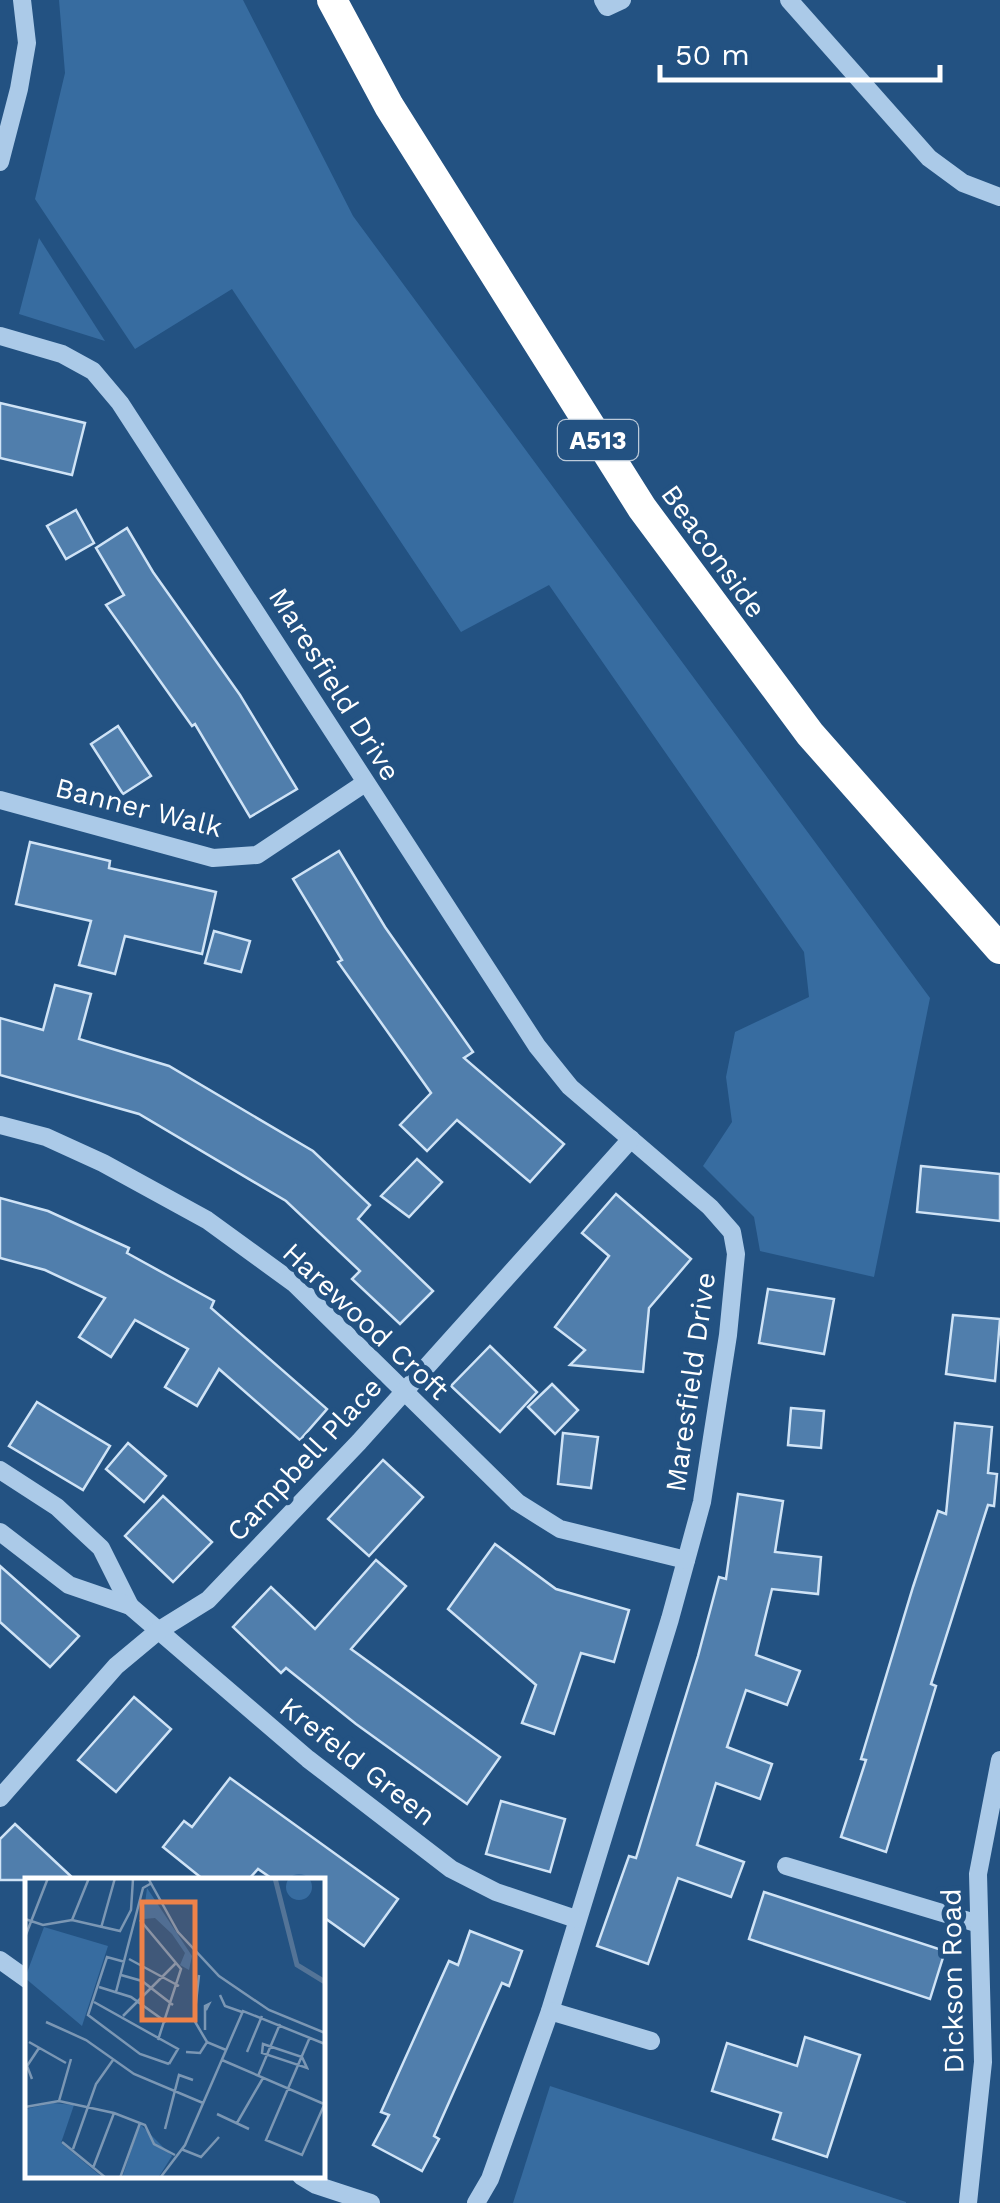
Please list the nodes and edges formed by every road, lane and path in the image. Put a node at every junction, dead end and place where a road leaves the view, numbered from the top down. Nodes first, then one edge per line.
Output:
1 (22, 0) edge
2 (332, 0) edge
3 (603, 0) edge
4 (622, 0) edge
5 (789, 0) edge
6 (0, 162) edge
7 (1000, 197) edge
8 (0, 336) edge
9 (365, 783) junction
10 (0, 800) edge
11 (1000, 949) edge
12 (0, 1125) edge
13 (631, 1139) junction
14 (404, 1393) junction
15 (0, 1470) edge
16 (0, 1532) edge
17 (686, 1560) junction
18 (130, 1606) junction
19 (158, 1630) junction
20 (1000, 1763) edge
21 (0, 1798) edge
22 (786, 1866) dead end
23 (576, 1919) junction
24 (979, 1924) junction
25 (0, 1960) edge
26 (25, 1978) edge
27 (550, 2011) junction
28 (651, 2040) dead end
29 (304, 2178) edge
30 (371, 2203) edge
31 (476, 2203) edge
32 (968, 2203) edge

1 - 6 street
2 - 11 highway, Beaconside / A513
3 - 4 street
5 - 7 street
8 - 9 street, Maresfield Drive
9 - 10 street, Banner Walk
9 - 13 street, Maresfield Drive
12 - 14 street, Harewood Croft
13 - 14 street, Campbell Place
13 - 17 street, Maresfield Drive
14 - 17 street, Harewood Croft
14 - 19 street, Campbell Place
15 - 18 street, Krefeld Green
16 - 18 street, Krefeld Green
17 - 23 street, Maresfield Drive
18 - 19 street, Krefeld Green
19 - 21 street, Campbell Place
19 - 23 street, Krefeld Green
20 - 24 street, Dickson Road
22 - 24 street
23 - 27 street, Maresfield Drive
24 - 32 street, Dickson Road
25 - 26 street
27 - 28 street
27 - 31 street, Maresfield Drive
29 - 30 street

